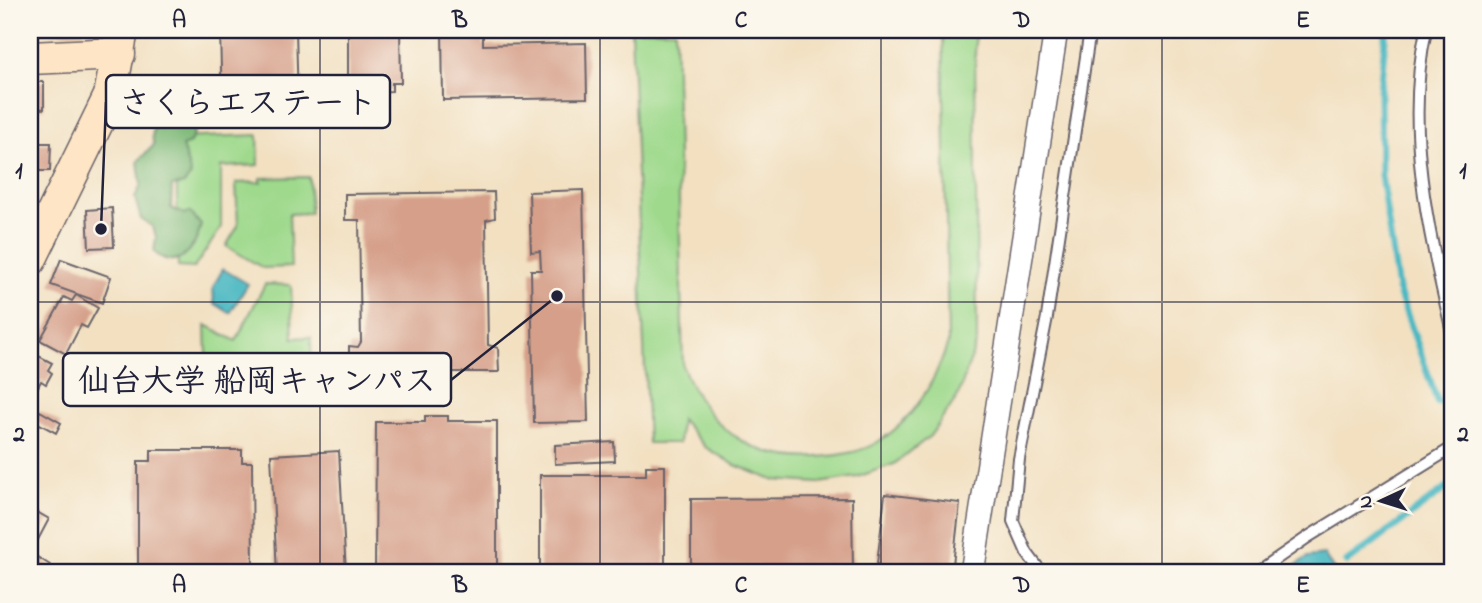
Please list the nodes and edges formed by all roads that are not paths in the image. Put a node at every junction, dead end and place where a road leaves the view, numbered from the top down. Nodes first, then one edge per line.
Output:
1 (1056, 30) edge
2 (1090, 30) edge
3 (1426, 30) edge
4 (120, 42) edge
5 (30, 58) edge
6 (30, 260) edge
7 (1452, 332) edge
8 (1452, 448) edge
9 (972, 573) edge
10 (1042, 573) edge
11 (1256, 573) edge

1 - 9 street
2 - 10 lane
3 - 7 lane
4 - 5 street
4 - 6 street
8 - 11 lane

